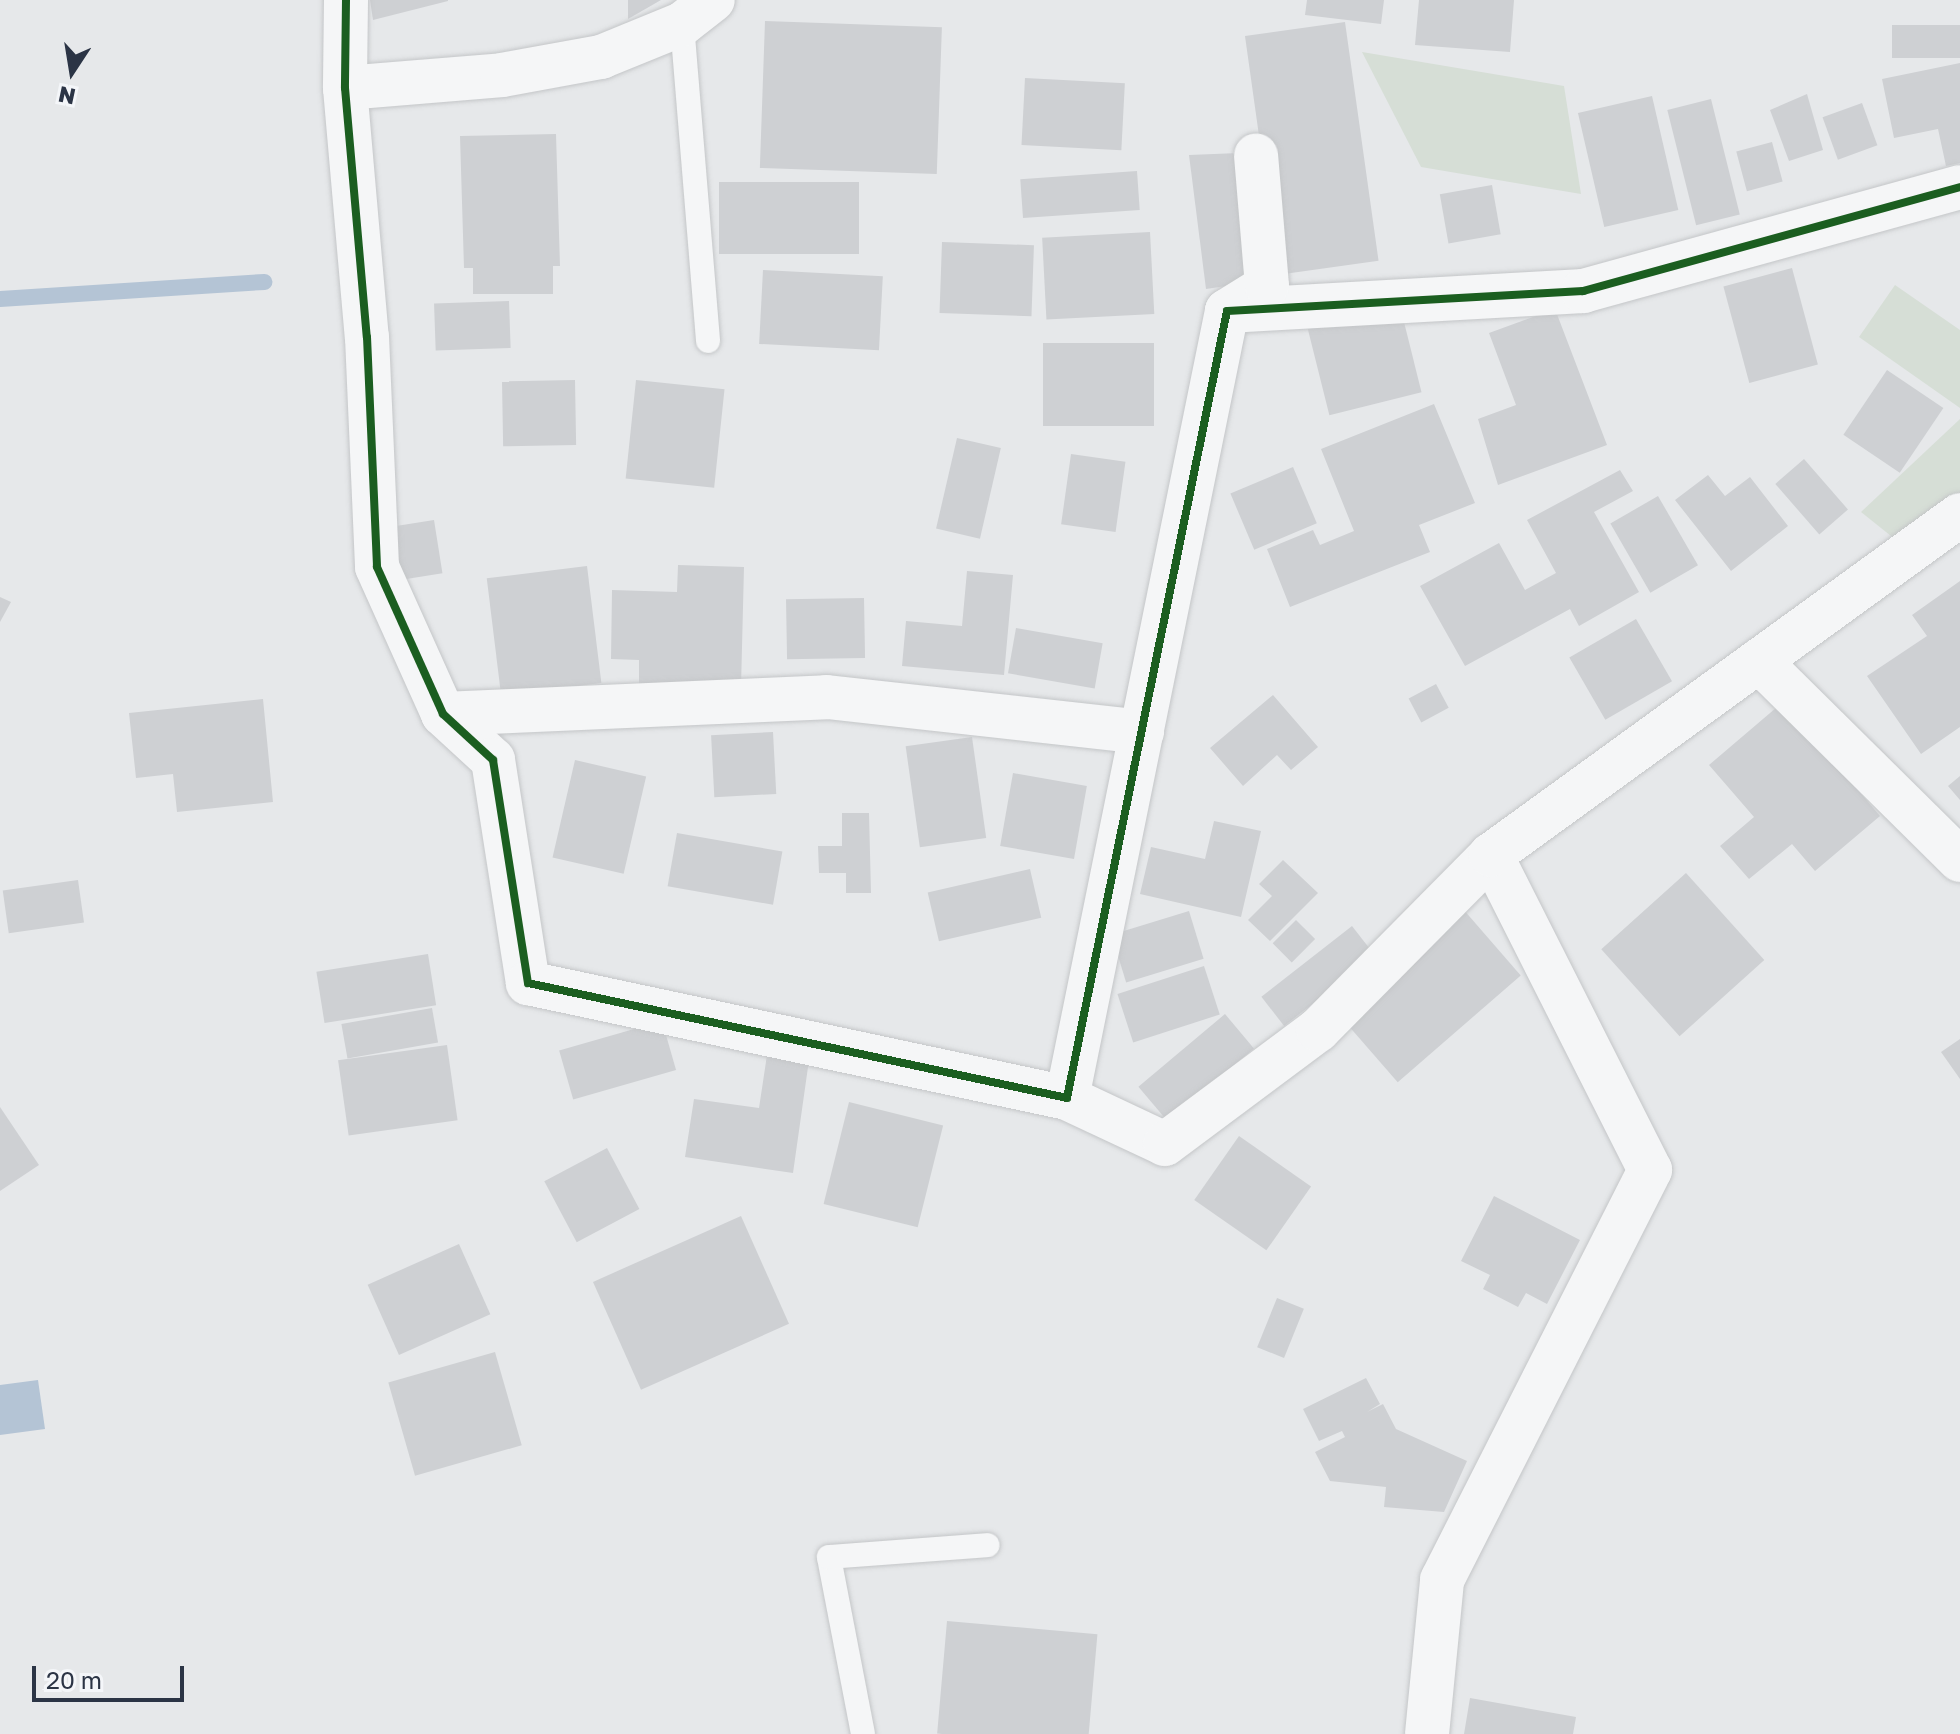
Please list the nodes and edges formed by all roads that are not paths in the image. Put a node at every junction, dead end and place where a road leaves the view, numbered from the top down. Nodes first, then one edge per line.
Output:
1 (346, 0) edge
2 (698, 12) edge
3 (345, 88) junction
4 (1256, 155) dead end
5 (1960, 187) edge
6 (1227, 311) junction
7 (708, 341) dead end
8 (1960, 515) edge
9 (1759, 661) junction
10 (443, 714) junction
11 (1142, 732) junction
12 (1491, 855) junction
13 (1960, 860) edge
14 (1067, 1098) junction
15 (988, 1545) dead end
16 (863, 1734) edge
17 (1427, 1734) edge

1 - 3 street
2 - 3 street
2 - 7 lane
3 - 10 street
4 - 6 street
5 - 6 street
6 - 11 street
8 - 9 street
9 - 12 street
9 - 13 street
10 - 11 street
10 - 14 street
11 - 14 street
12 - 14 street
12 - 17 street
15 - 16 lane

